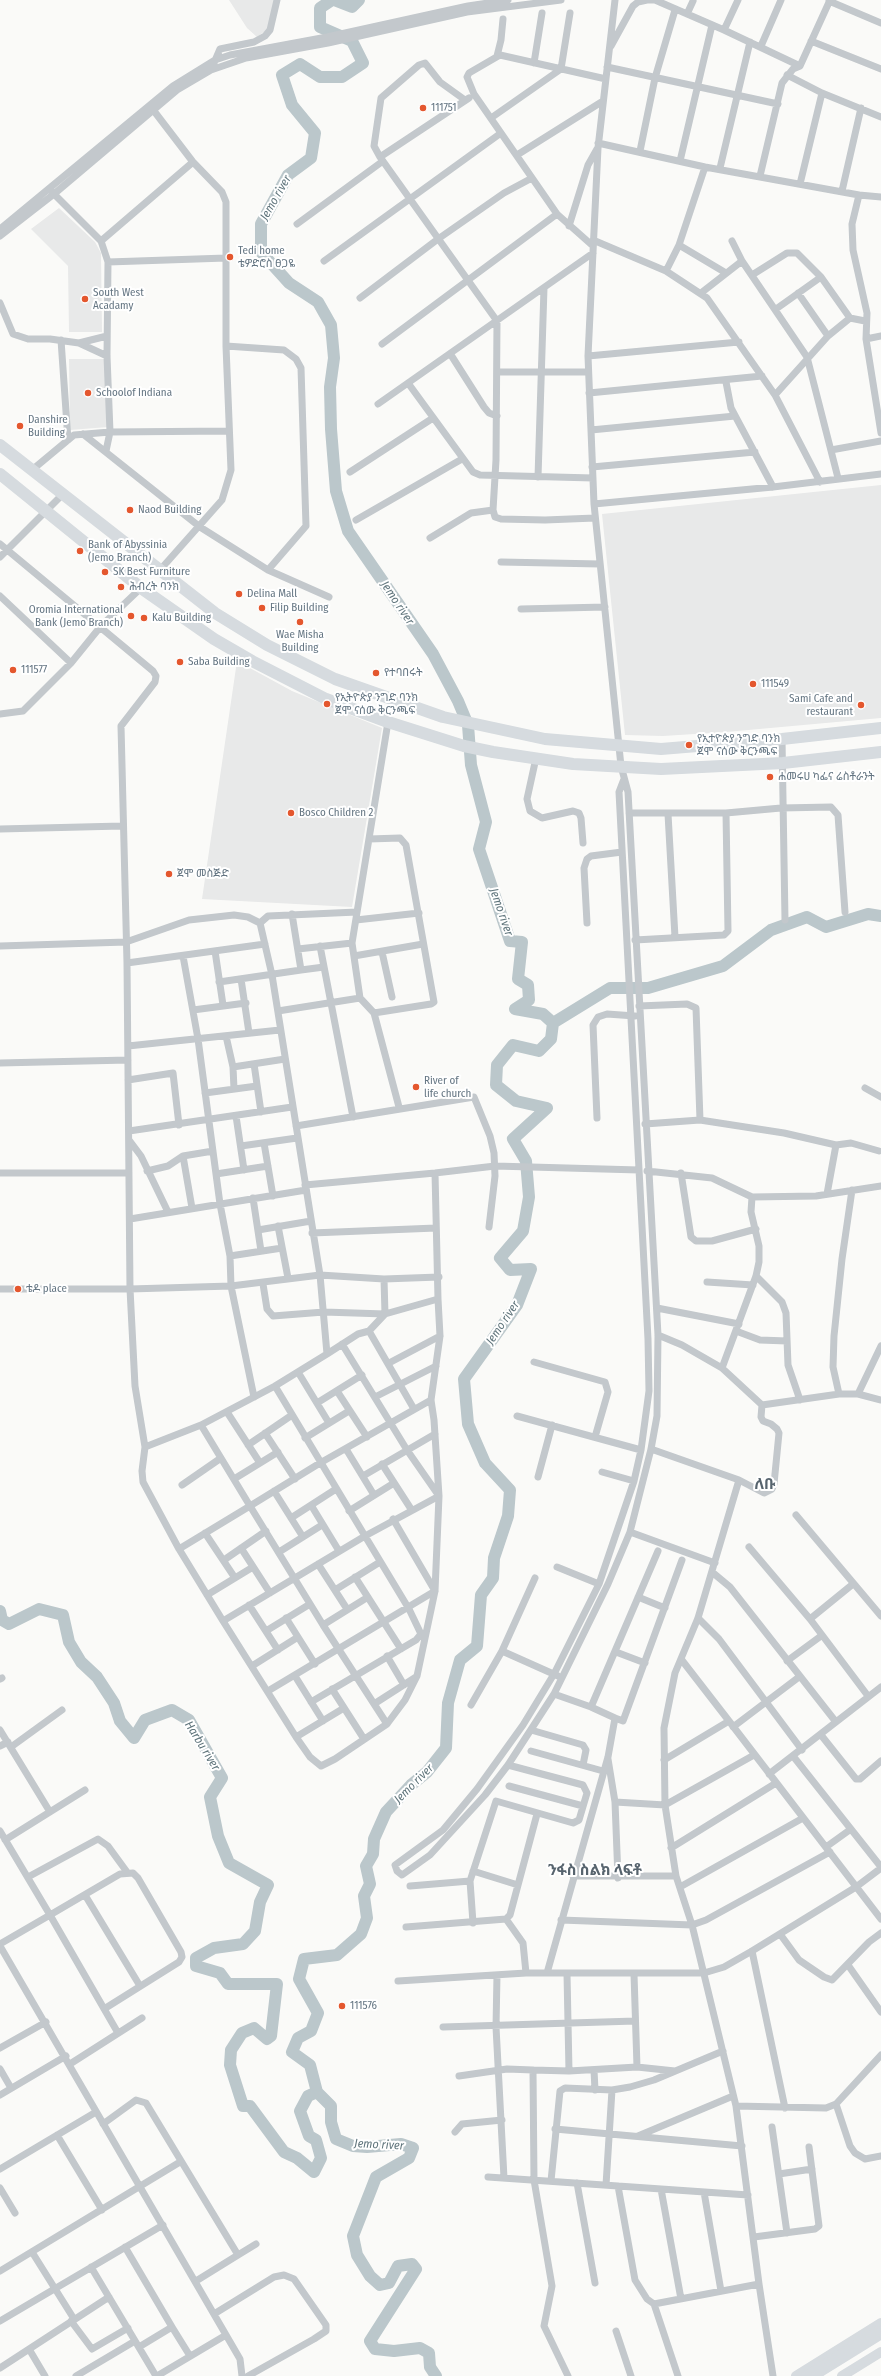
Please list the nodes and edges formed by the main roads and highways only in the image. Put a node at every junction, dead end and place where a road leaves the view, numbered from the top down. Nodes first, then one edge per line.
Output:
1 (0, 445) edge
2 (0, 474) edge
3 (335, 679) junction
4 (326, 699) junction
5 (881, 728) edge
6 (881, 752) edge
7 (881, 2332) edge
8 (881, 2342) edge
9 (810, 2376) edge
10 (826, 2376) edge

1 - 3 main road
2 - 4 main road
3 - 4 main road
3 - 5 main road
4 - 6 main road
7 - 9 highway
8 - 10 highway

